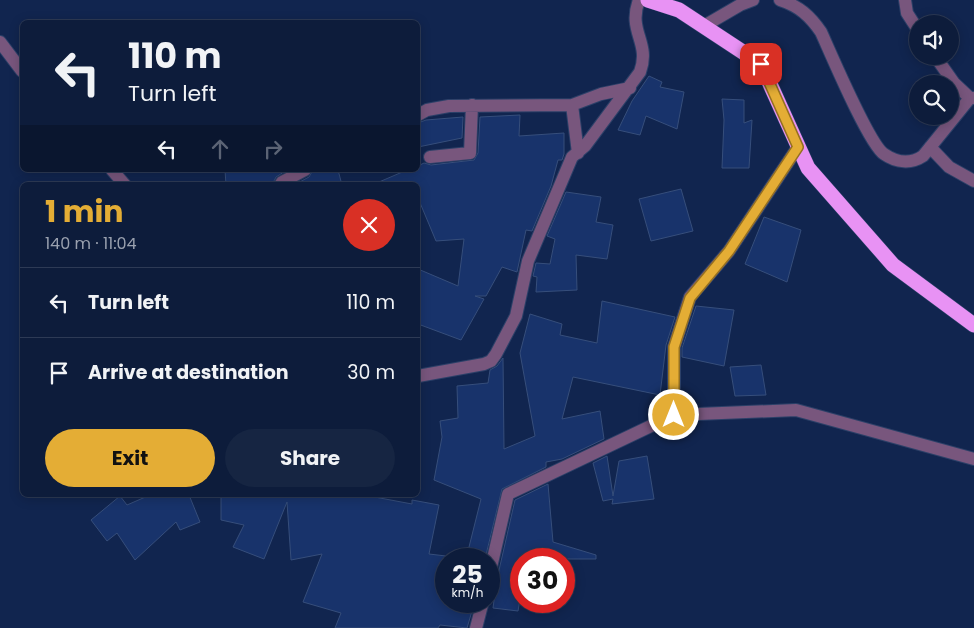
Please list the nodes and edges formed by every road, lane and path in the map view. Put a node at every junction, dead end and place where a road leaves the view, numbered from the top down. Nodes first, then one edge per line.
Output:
1 (639, 0) edge
2 (648, 0) edge
3 (752, 0) edge
4 (780, 0) edge
5 (905, 0) edge
6 (909, 16) edge
7 (704, 26) junction
8 (0, 42) edge
9 (941, 65) edge
10 (20, 68) edge
11 (630, 88) junction
12 (972, 98) edge
13 (472, 105) junction
14 (572, 105) junction
15 (420, 114) edge
16 (798, 147) junction
17 (930, 147) junction
18 (578, 153) junction
19 (430, 157) dead end
20 (114, 172) edge
21 (301, 172) edge
22 (974, 180) edge
23 (122, 182) edge
24 (282, 182) edge
25 (974, 325) edge
26 (420, 376) edge
27 (674, 415) junction
28 (974, 458) edge
29 (495, 548) edge
30 (480, 613) edge
31 (476, 628) edge

1 - 11 street
2 - 7 highway
3 - 7 street
4 - 17 street
5 - 6 street
7 - 16 highway
8 - 10 street
9 - 12 street
11 - 14 street
11 - 18 street
12 - 17 street
13 - 14 street
13 - 15 street
13 - 19 street
14 - 18 street
16 - 25 highway
16 - 27 street
17 - 22 street
18 - 26 street
20 - 23 street
21 - 24 street
27 - 28 street
27 - 29 street
30 - 31 street

